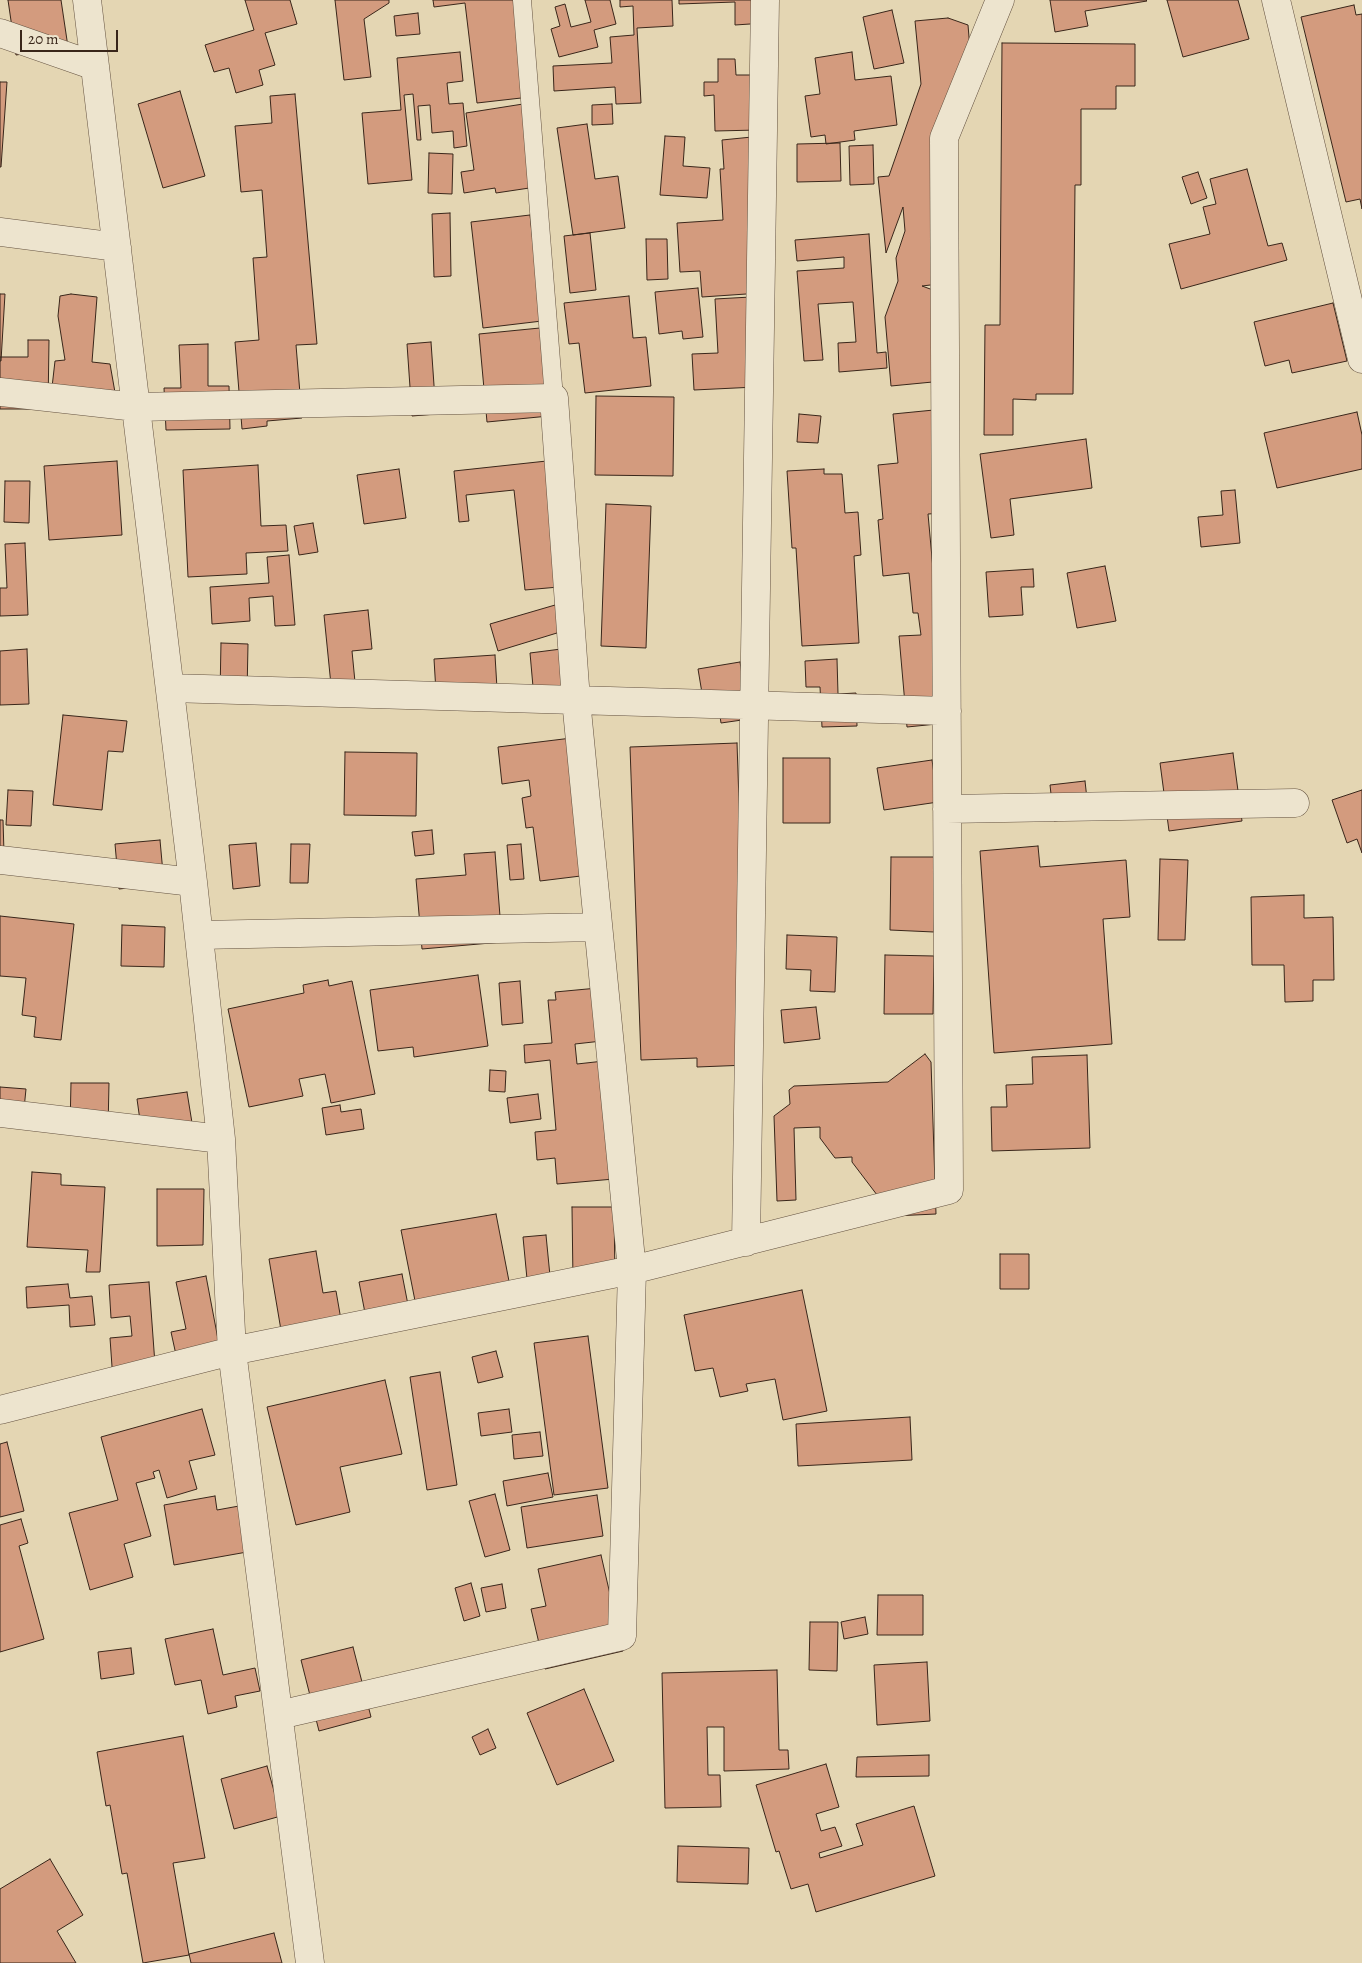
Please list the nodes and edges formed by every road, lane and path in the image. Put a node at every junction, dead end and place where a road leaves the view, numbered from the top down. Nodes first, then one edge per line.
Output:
1 (87, 0) edge
2 (522, 0) edge
3 (765, 0) edge
4 (1000, 0) edge
5 (1276, 0) edge
6 (0, 33) edge
7 (95, 66) junction
8 (0, 232) edge
9 (117, 247) junction
10 (1362, 359) edge
11 (0, 392) edge
12 (554, 398) junction
13 (136, 407) junction
14 (170, 688) junction
15 (576, 700) junction
16 (754, 705) junction
17 (947, 711) junction
18 (1295, 803) dead end
19 (948, 809) junction
20 (0, 860) edge
21 (193, 882) junction
22 (598, 927) junction
23 (199, 935) junction
24 (0, 1113) edge
25 (221, 1139) junction
26 (746, 1242) junction
27 (632, 1270) junction
28 (232, 1351) junction
29 (0, 1410) edge
30 (279, 1715) junction
31 (310, 1963) edge

1 - 7 street
2 - 12 lane
3 - 16 street
4 - 17 street
5 - 10 street
6 - 7 street
7 - 9 street
8 - 9 street
9 - 13 street
11 - 13 street
12 - 13 street
12 - 15 street
13 - 14 street
14 - 15 street
14 - 21 street
15 - 16 street
15 - 22 street
16 - 17 street
16 - 26 street
17 - 19 street
18 - 19 street
19 - 26 street
20 - 21 street
21 - 23 street
22 - 23 street
22 - 27 street
23 - 25 street
24 - 25 street
25 - 28 street
26 - 27 street
27 - 28 street
27 - 30 street
28 - 29 street
28 - 30 street
30 - 31 street

